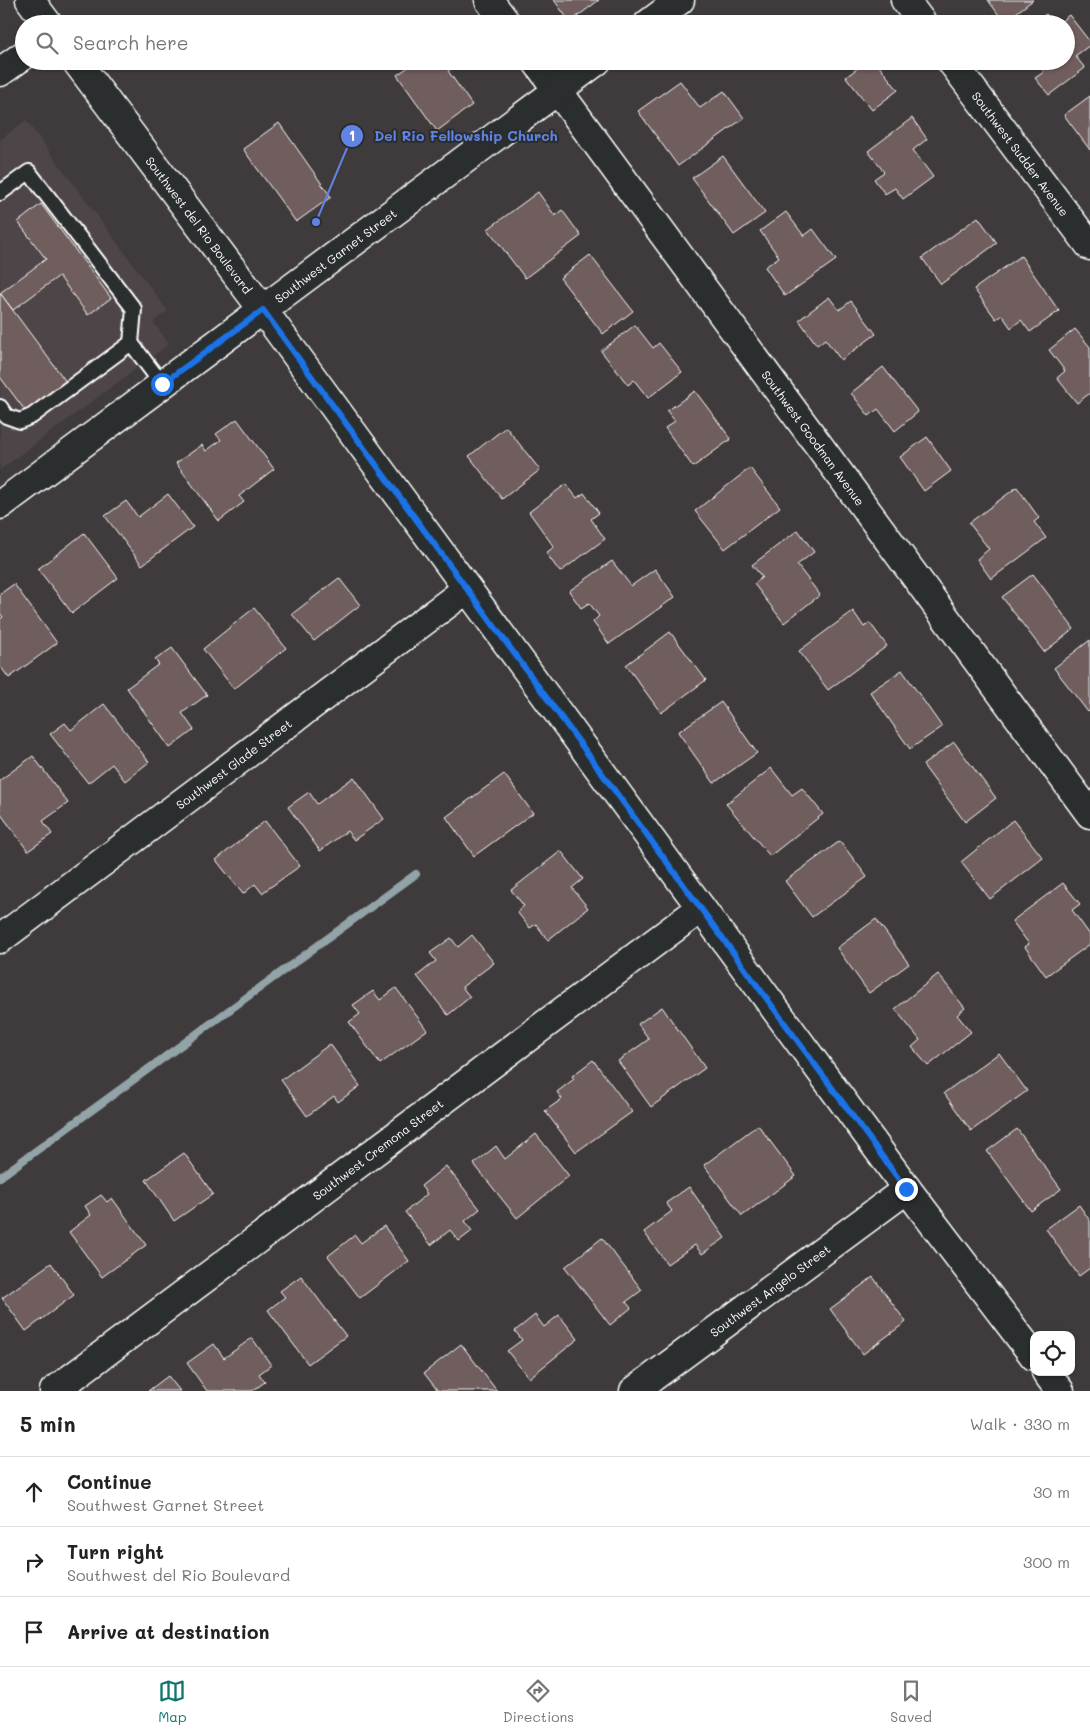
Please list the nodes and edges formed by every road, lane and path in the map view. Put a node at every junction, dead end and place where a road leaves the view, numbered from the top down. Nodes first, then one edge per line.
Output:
1 (30, 0) edge
2 (490, 0) edge
3 (680, 0) edge
4 (905, 0) edge
5 (41, 15) edge
6 (501, 15) edge
7 (660, 15) edge
8 (916, 15) edge
9 (15, 61) edge
10 (83, 70) edge
11 (543, 70) edge
12 (585, 70) edge
13 (958, 70) edge
14 (0, 72) edge
15 (558, 90) junction
16 (0, 193) edge
17 (1090, 246) edge
18 (263, 310) junction
19 (131, 343) junction
20 (162, 384) junction
21 (0, 407) edge
22 (0, 505) edge
23 (467, 589) junction
24 (1090, 814) edge
25 (701, 908) junction
26 (0, 939) edge
27 (906, 1189) junction
28 (1030, 1351) edge
29 (1049, 1376) edge
30 (54, 1391) edge
31 (634, 1391) edge
32 (1060, 1391) edge

1 - 5 street
2 - 6 street
3 - 7 street
4 - 8 street
9 - 14 street
10 - 18 street, Southwest del Rio Boulevard
11 - 15 street, Southwest Goodman Avenue
12 - 15 street, Southwest Garnet Street
13 - 17 street, Southwest Sudder Avenue
15 - 18 street, Southwest Garnet Street
15 - 24 street, Southwest Goodman Avenue
16 - 19 lane
18 - 20 street, Southwest Garnet Street
18 - 23 street, Southwest del Rio Boulevard
19 - 20 lane
19 - 21 lane
20 - 22 street, Southwest Garnet Street
23 - 25 street, Southwest del Rio Boulevard
23 - 26 street, Southwest Glade Street
25 - 27 street, Southwest del Rio Boulevard
25 - 30 street, Southwest Cremona Street
27 - 28 street, Southwest del Rio Boulevard
27 - 31 street, Southwest Angelo Street
29 - 32 street

